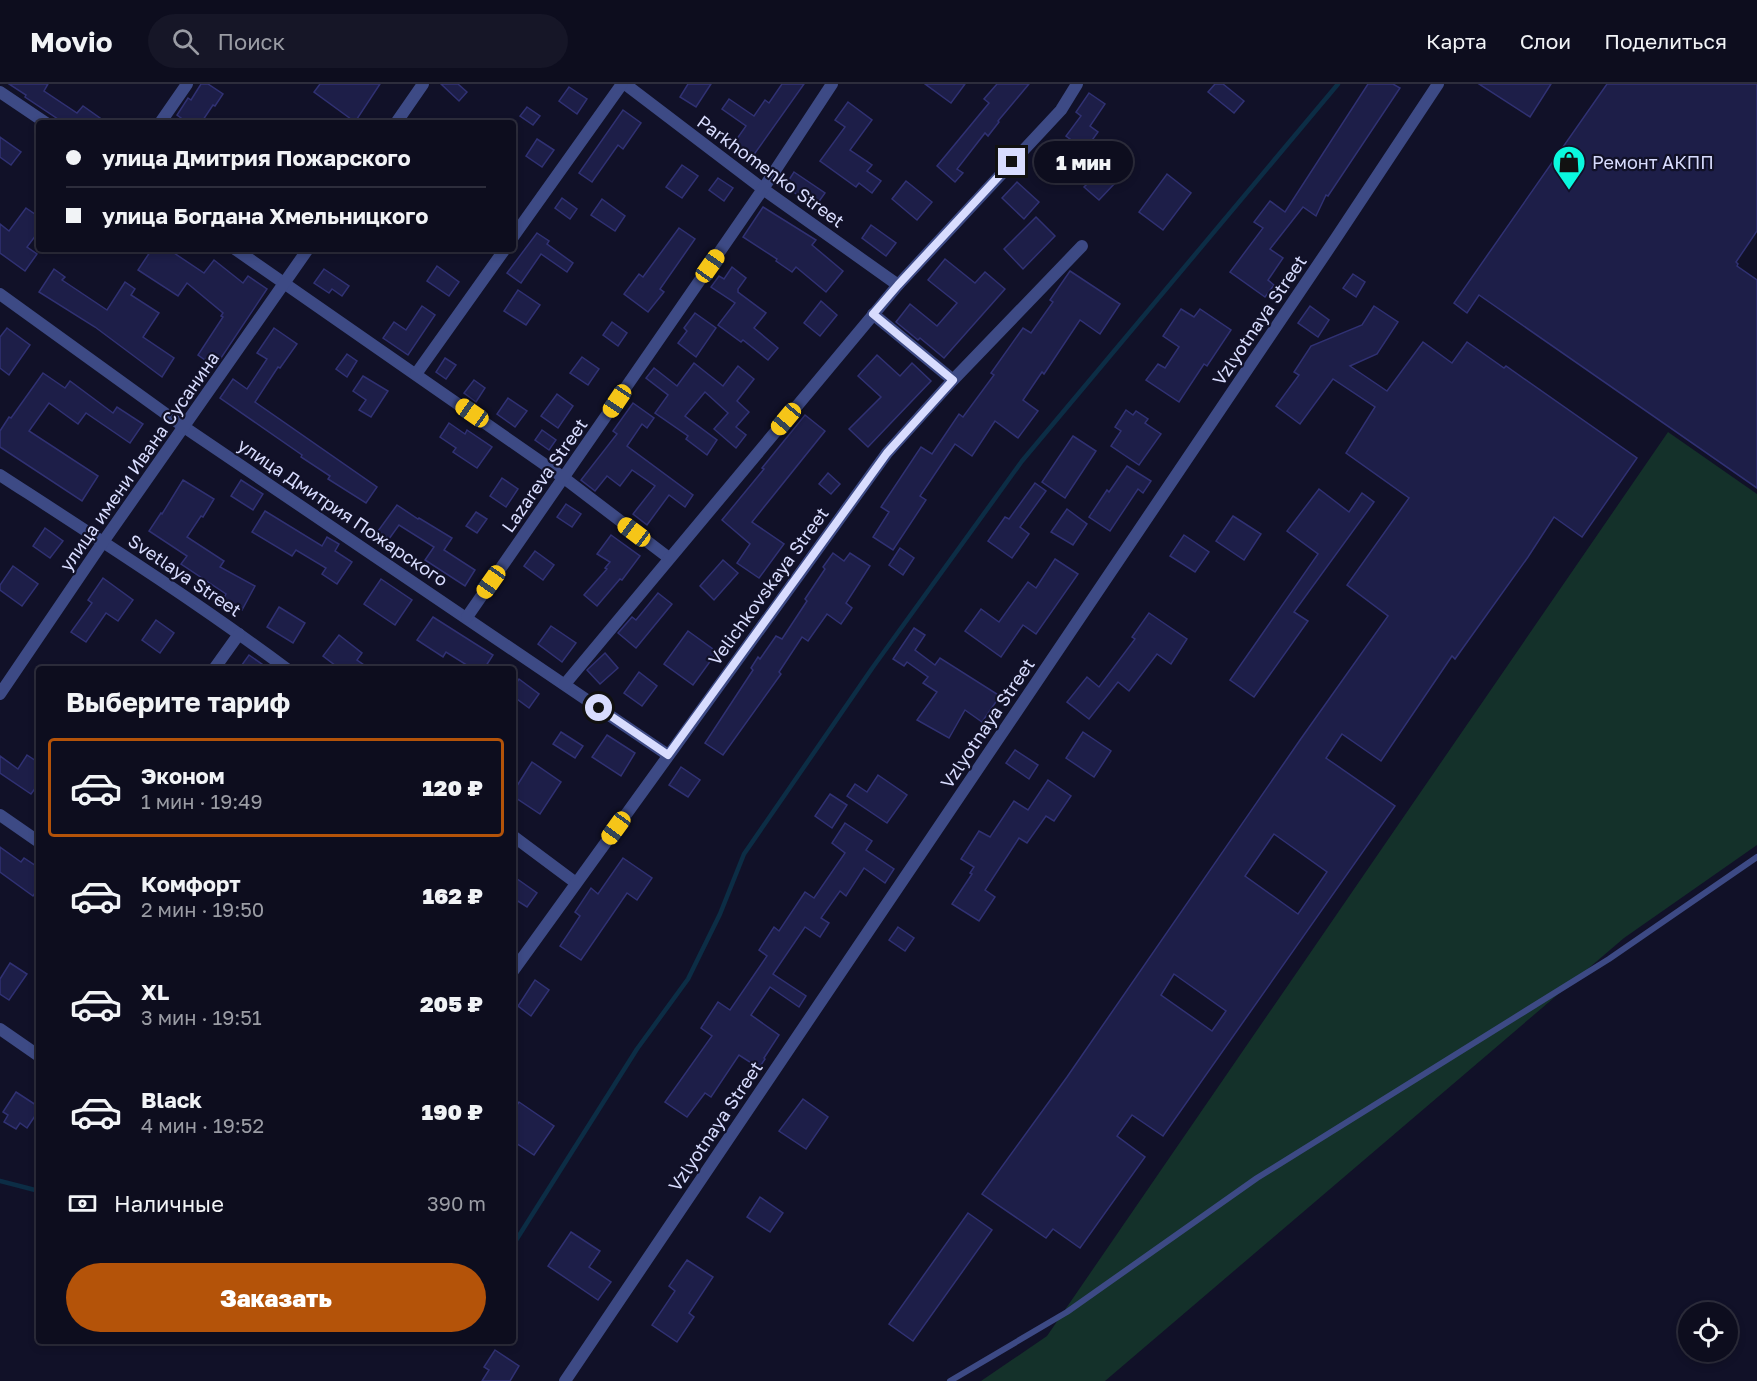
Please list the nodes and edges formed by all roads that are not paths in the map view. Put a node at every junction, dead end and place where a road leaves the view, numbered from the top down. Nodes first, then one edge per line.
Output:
1 (187, 84) edge
2 (423, 84) edge
3 (623, 84) edge
4 (832, 84) edge
5 (1077, 84) edge
6 (1438, 84) edge
7 (0, 92) edge
8 (42, 120) edge
9 (162, 120) edge
10 (398, 120) edge
11 (763, 189) junction
12 (516, 233) edge
13 (1082, 246) dead end
14 (240, 252) edge
15 (306, 252) edge
16 (503, 252) edge
17 (285, 282) junction
18 (898, 285) junction
19 (0, 294) edge
20 (873, 314) junction
21 (416, 374) junction
22 (953, 380) junction
23 (184, 427) junction
24 (0, 475) edge
25 (564, 478) junction
26 (103, 542) junction
27 (669, 558) junction
28 (467, 617) junction
29 (239, 634) junction
30 (216, 666) edge
31 (283, 666) edge
32 (565, 684) junction
33 (0, 694) edge
34 (668, 755) junction
35 (0, 814) edge
36 (516, 838) edge
37 (36, 840) edge
38 (1757, 857) edge
39 (576, 883) junction
40 (516, 967) edge
41 (0, 1029) edge
42 (36, 1054) edge
43 (565, 1381) edge
44 (950, 1381) edge

1 - 9 street
2 - 10 street
3 - 11 street, Parkhomenko Street
3 - 12 street
4 - 11 street, Lazareva Street
5 - 18 street
6 - 43 street, Vzlyotnaya Street
7 - 8 street
11 - 18 street, Parkhomenko Street
11 - 25 street, Lazareva Street
13 - 22 street, Velichkovskaya Street
14 - 17 street
15 - 17 street, улица имени Ивана Сусанина
16 - 21 street
17 - 21 street
17 - 23 street, улица имени Ивана Сусанина
18 - 20 street
19 - 23 street, улица Дмитрия Пожарского
20 - 22 street
20 - 27 street
21 - 25 street
22 - 34 street, Velichkovskaya Street
23 - 26 street, улица имени Ивана Сусанина
23 - 28 street, улица Дмитрия Пожарского
24 - 26 street, Svetlaya Street
25 - 27 street
25 - 28 street, Lazareva Street
26 - 29 street, Svetlaya Street
26 - 33 street, улица имени Ивана Сусанина
27 - 32 street
28 - 32 street, улица Дмитрия Пожарского
29 - 30 street
29 - 31 street, Svetlaya Street
32 - 34 street, улица Дмитрия Пожарского
34 - 39 street, Velichkovskaya Street
35 - 37 street
36 - 39 street
38 - 44 lane
39 - 40 street, Velichkovskaya Street
41 - 42 street

